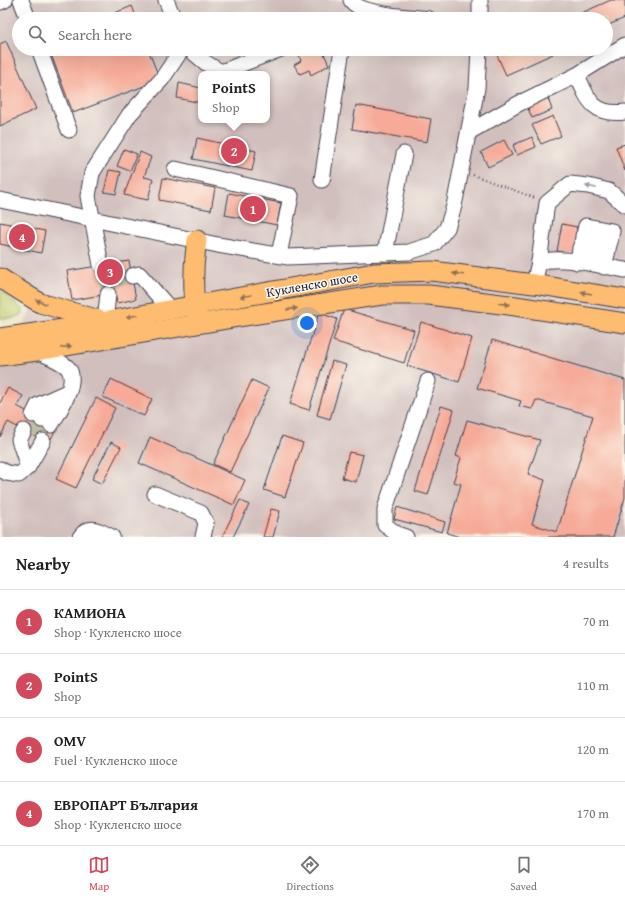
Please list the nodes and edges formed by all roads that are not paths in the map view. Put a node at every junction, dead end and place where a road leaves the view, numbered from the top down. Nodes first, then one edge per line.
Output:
1 (5, 0) edge
2 (21, 0) edge
3 (166, 0) edge
4 (351, 0) edge
5 (480, 0) edge
6 (0, 2) edge
7 (25, 12) edge
8 (171, 12) edge
9 (371, 12) edge
10 (480, 12) edge
11 (625, 45) edge
12 (613, 52) edge
13 (42, 56) edge
14 (177, 56) edge
15 (198, 56) edge
16 (263, 56) edge
17 (341, 56) edge
18 (479, 56) edge
19 (607, 56) edge
20 (219, 71) edge
21 (224, 71) edge
22 (577, 75) junction
23 (625, 112) edge
24 (69, 130) dead end
25 (469, 132) junction
26 (404, 154) dead end
27 (175, 169) dead end
28 (322, 180) dead end
29 (0, 200) edge
30 (625, 205) edge
31 (91, 218) junction
32 (197, 240) junction
33 (580, 249) junction
34 (385, 252) junction
35 (607, 254) junction
36 (279, 255) junction
37 (539, 262) junction
38 (101, 265) dead end
39 (625, 270) edge
40 (132, 276) tunnel mouth
41 (0, 278) edge
42 (534, 284) junction
43 (108, 294) tunnel mouth
44 (625, 299) edge
45 (195, 305) junction
46 (170, 309) junction
47 (105, 322) junction
48 (625, 323) edge
49 (198, 324) junction
50 (0, 338) edge
51 (30, 352) junction
52 (0, 356) edge
53 (0, 369) edge
54 (428, 381) dead end
55 (69, 391) junction
56 (28, 467) junction
57 (0, 469) edge
58 (155, 494) dead end
59 (80, 537) edge
60 (112, 537) edge
61 (203, 537) edge
62 (406, 537) edge

1 - 6 street
2 - 7 street
3 - 8 street
4 - 9 street
5 - 10 street
11 - 12 street
13 - 24 street
14 - 31 street
15 - 20 street
16 - 21 street
17 - 28 street
18 - 25 street
19 - 22 street
22 - 23 street
22 - 25 street
25 - 34 street
26 - 34 street
27 - 36 street
29 - 31 street
30 -> 37 street
31 - 32 street
31 - 38 street
32 - 36 street
32 - 45 main road
33 - 35 street
33 - 35 street
33 - 37 street
34 - 36 street
35 - 39 street
37 - 42 street
40 - 46 street
47 -> 41 main road
44 -> 42 main road, Кукленско шосе
42 -> 45 main road, Кукленско шосе
43 - 47 street
45 - 46 main road, Кукленско шосе
45 - 49 main road
46 -> 47 main road, Кукленско шосе
47 - 50 main road, Кукленско шосе
49 -> 48 main road, Кукленско шосе
51 -> 49 main road, Кукленско шосе
51 - 52 main road, Кукленско шосе
51 - 53 main road
51 - 55 street
54 - 62 street
55 - 55 street
56 - 56 street
56 - 57 street
58 - 61 street
59 - 60 street

